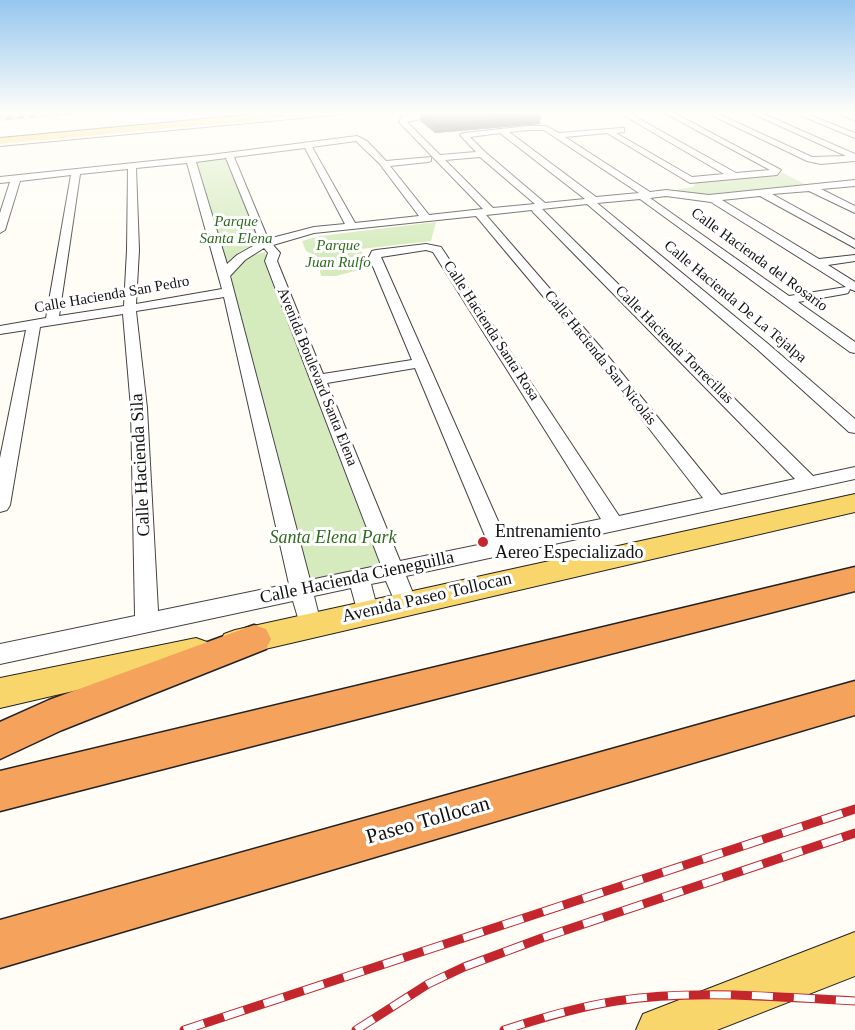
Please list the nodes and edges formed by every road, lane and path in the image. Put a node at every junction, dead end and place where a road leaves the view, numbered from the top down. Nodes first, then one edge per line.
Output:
1 (191, 160) joint
2 (231, 160) edge
3 (316, 160) edge
4 (379, 160) edge
5 (422, 160) edge
6 (434, 160) edge
7 (489, 160) edge
8 (540, 160) edge
9 (594, 160) edge
10 (655, 160) edge
11 (706, 160) edge
12 (758, 160) edge
13 (383, 164) junction
14 (132, 167) junction
15 (76, 172) junction
16 (736, 177) junction
17 (16, 178) junction
18 (0, 180) edge
19 (855, 183) edge
20 (809, 187) junction
21 (761, 192) junction
22 (645, 196) junction
23 (708, 199) junction
24 (592, 201) junction
25 (540, 207) junction
26 (855, 210) edge
27 (483, 212) junction
28 (425, 217) junction
29 (397, 223) junction
30 (351, 225) junction
31 (0, 230) edge
32 (777, 242) junction
33 (855, 245) edge
34 (270, 248) junction
35 (855, 258) edge
36 (817, 263) junction
37 (226, 286) junction
38 (851, 291) edge
39 (786, 300) junction
40 (129, 306) junction
41 (90, 313) junction
42 (52, 317) junction
43 (34, 324) junction
44 (0, 326) edge
45 (0, 330) edge
46 (855, 349) edge
47 (420, 363) junction
48 (317, 380) junction
49 (855, 428) edge
50 (855, 473) edge
51 (809, 482) junction
52 (716, 502) junction
53 (855, 503) edge
54 (0, 505) edge
55 (614, 524) junction
56 (500, 548) junction
57 (395, 570) junction
58 (359, 578) junction
59 (855, 579) edge
60 (303, 590) junction
61 (406, 603) junction
62 (367, 611) junction
63 (147, 623) junction
64 (310, 624) junction
65 (254, 639) junction
66 (0, 654) edge
67 (0, 693) edge
68 (855, 698) edge
69 (0, 741) edge
70 (0, 791) edge
71 (0, 944) edge
72 (855, 954) edge
73 (659, 1030) edge

1 - 14 street
1 - 37 street
2 - 34 street, Avenida Boulevard Santa Elena
3 - 30 street
4 - 13 street
5 - 13 street
6 - 27 street, Calle Hacienda San Nicolás
7 - 25 street, Calle Hacienda Torrecillas
8 - 24 street, Calle Hacienda De La Tejalpa
9 - 22 street, Calle Hacienda del Rosario
10 - 16 street
11 - 16 street
12 - 16 street
13 - 28 street
14 - 15 street
14 - 40 street, Calle Hacienda Sila
15 - 17 street
15 - 42 street
17 - 18 street
17 - 31 street
19 - 20 street
20 - 21 street
20 - 26 street
21 - 23 street
21 - 33 street
22 - 23 street
22 - 24 street
22 - 39 street, Calle Hacienda del Rosario
23 - 32 street
24 - 25 street
24 - 49 street, Calle Hacienda De La Tejalpa
25 - 27 street
25 - 51 street, Calle Hacienda Torrecillas
27 - 28 street
27 - 29 street
27 - 52 street, Calle Hacienda San Nicolás
28 - 29 street
29 - 30 street
29 - 34 street
30 - 34 street
32 - 36 street
32 - 38 street
34 - 37 street
34 - 48 street, Avenida Boulevard Santa Elena
35 - 36 street
36 - 38 street
37 - 40 street, Calle Hacienda San Pedro
37 - 60 street
38 - 39 street
39 - 46 street, Calle Hacienda del Rosario
40 - 41 street, Calle Hacienda San Pedro
40 - 63 street, Calle Hacienda Sila
41 - 42 street, Calle Hacienda San Pedro
41 - 43 street, Calle Hacienda San Pedro
42 - 44 street, Calle Hacienda San Pedro
43 - 45 street, Calle Hacienda San Pedro
43 - 54 street
47 - 48 street
47 - 55 street, Calle Hacienda Santa Rosa
47 - 56 street, Calle Hacienda Santa Rosa
48 - 57 street, Avenida Boulevard Santa Elena
50 - 51 street, Calle Hacienda Cieneguilla
51 - 52 street, Calle Hacienda Cieneguilla
52 - 55 street, Calle Hacienda Cieneguilla
53 - 61 main road, Avenida Paseo Tollocan
55 - 56 street, Calle Hacienda Cieneguilla
56 - 57 street, Calle Hacienda Cieneguilla
57 - 58 street, Calle Hacienda Cieneguilla
57 - 61 street, Avenida Boulevard Santa Elena
58 - 60 street, Calle Hacienda Cieneguilla
58 - 62 street
59 - 70 highway
60 - 63 street, Calle Hacienda Cieneguilla
60 - 64 street
61 - 62 main road, Avenida Paseo Tollocan
62 - 64 main road, Avenida Paseo Tollocan
63 - 66 street, Calle Hacienda Cieneguilla
64 - 65 main road, Avenida Paseo Tollocan
65 - 67 main road, Avenida Paseo Tollocan
65 - 69 highway
68 - 71 highway, Paseo Tollocan
72 - 73 main road

